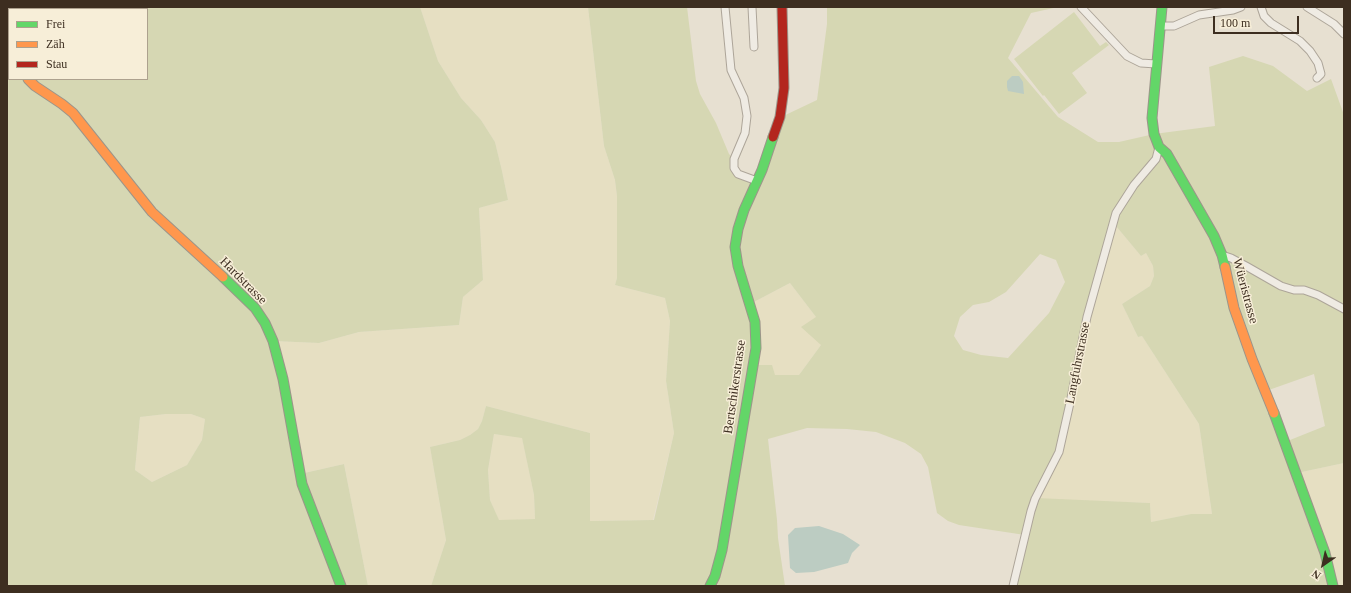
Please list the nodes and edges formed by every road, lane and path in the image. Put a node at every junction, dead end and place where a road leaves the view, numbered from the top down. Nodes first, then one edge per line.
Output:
1 (725, 7) edge
2 (752, 7) edge
3 (782, 7) edge
4 (1162, 7) edge
5 (1241, 7) edge
6 (1261, 7) edge
7 (1307, 7) edge
8 (1083, 8) edge
9 (1160, 26) junction
10 (1344, 34) edge
11 (754, 47) dead end
12 (1156, 64) junction
13 (1317, 78) dead end
14 (29, 80) edge
15 (1159, 147) junction
16 (757, 181) junction
17 (1222, 255) junction
18 (1344, 309) edge
19 (341, 586) edge
20 (710, 586) edge
21 (1013, 586) edge
22 (1333, 586) edge

1 - 16 street
2 - 11 street
3 - 16 street, Bertschikerstrasse
4 - 9 street, Wüeristrasse
5 - 9 street
6 - 13 street
7 - 10 street
8 - 12 street
9 - 12 street, Wüeristrasse
12 - 15 street, Wüeristrasse
14 - 19 street, Hardstrasse
15 - 17 street, Wüeristrasse
15 - 21 street, Langfuhrstrasse
16 - 20 street, Bertschikerstrasse
17 - 18 street
17 - 22 street, Wüeristrasse

